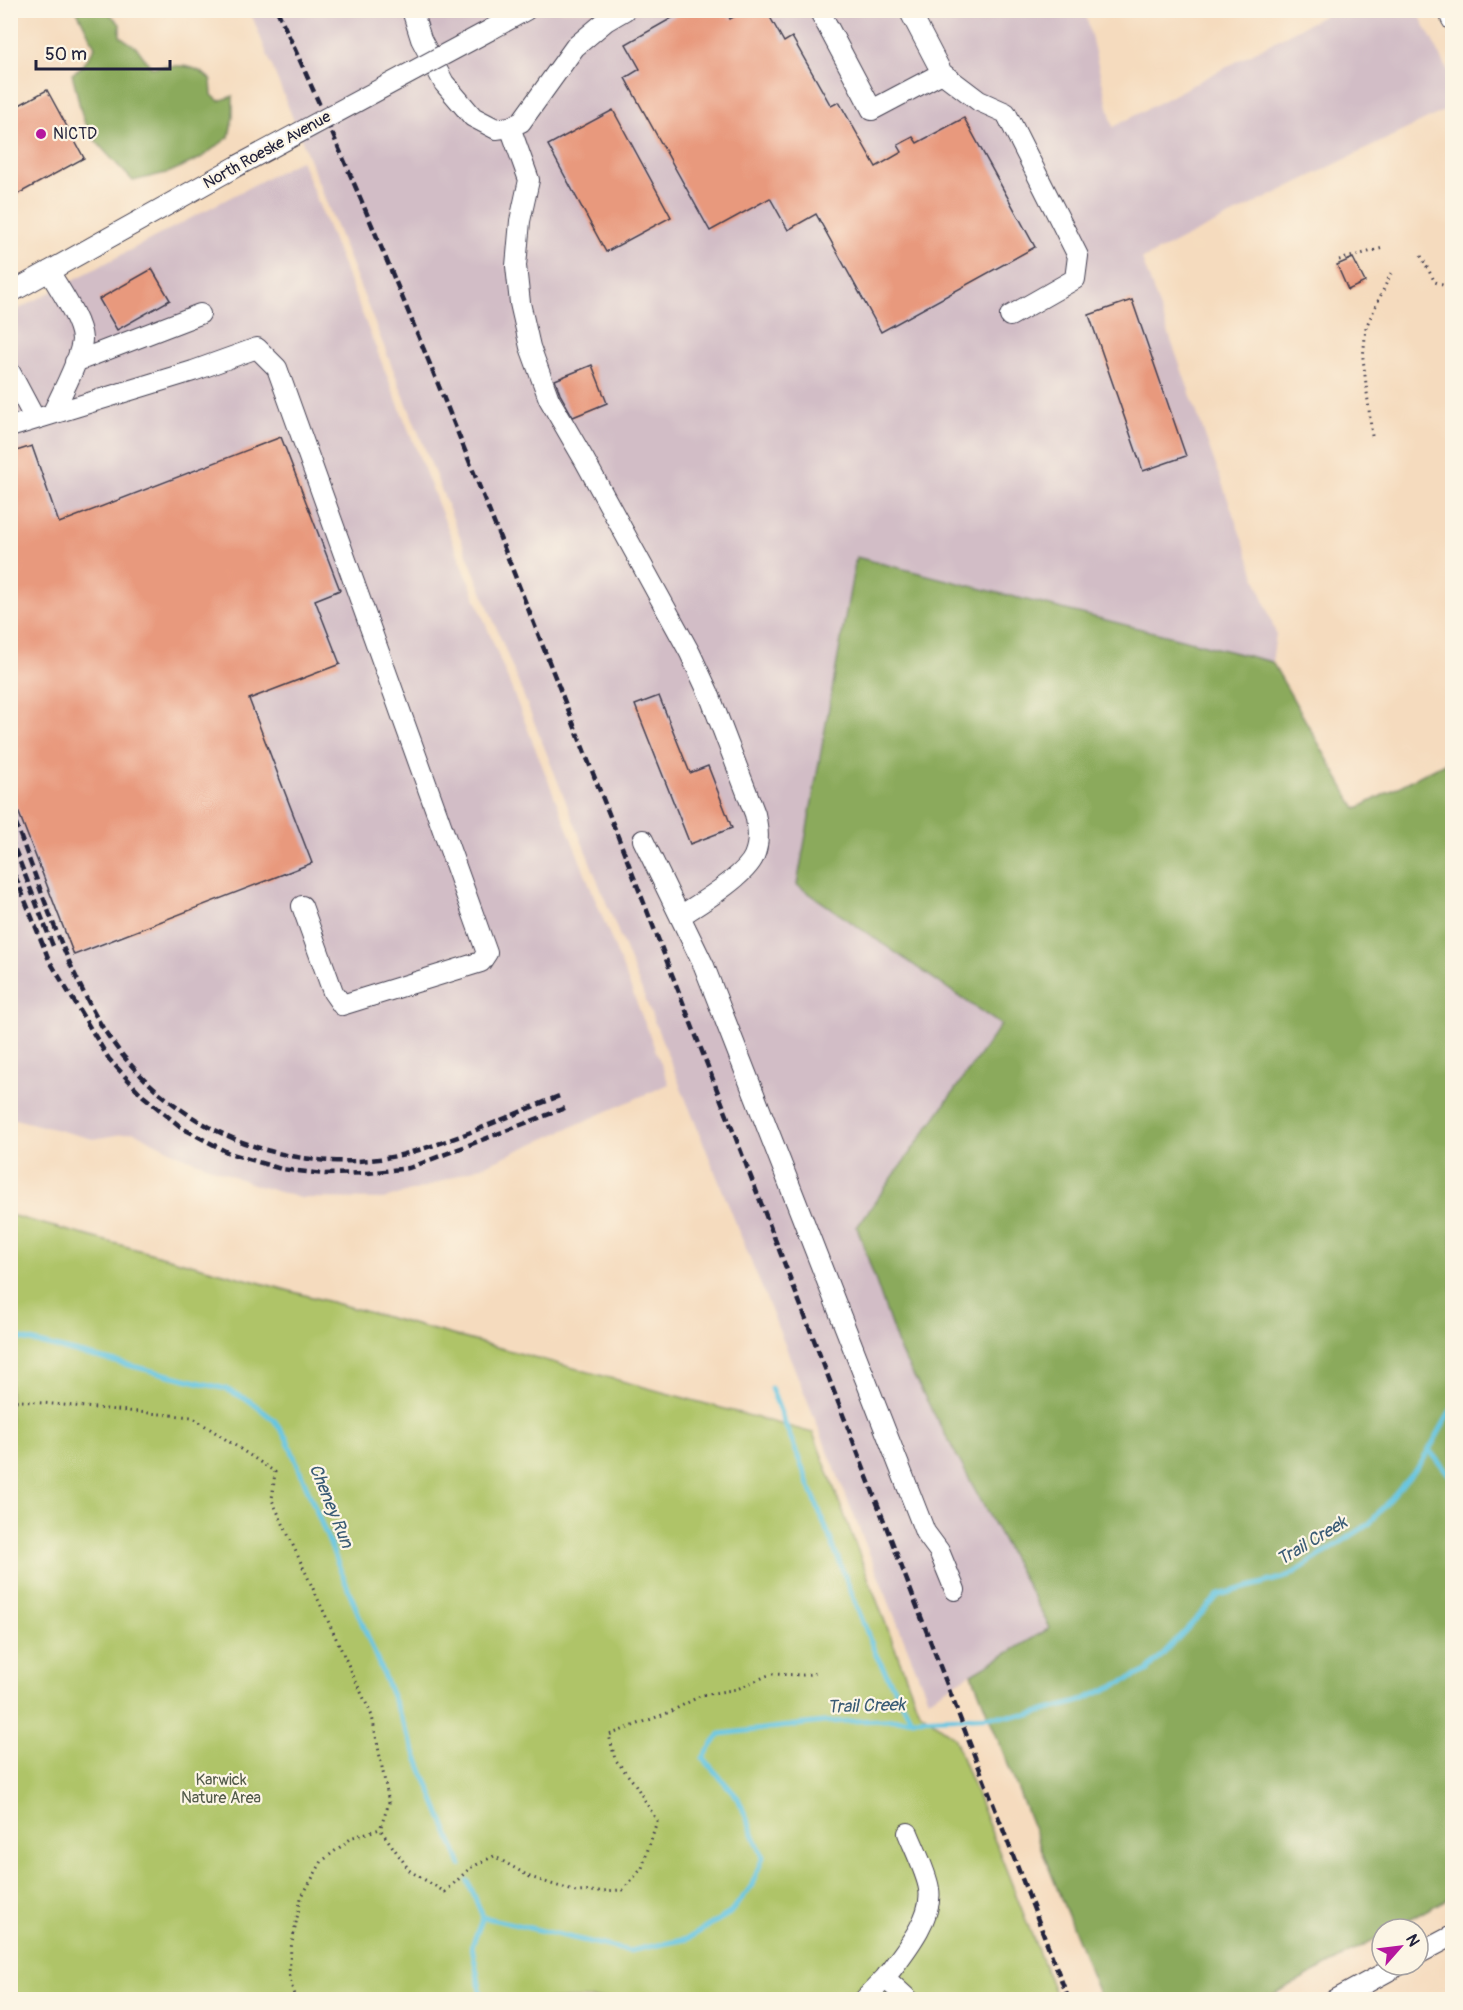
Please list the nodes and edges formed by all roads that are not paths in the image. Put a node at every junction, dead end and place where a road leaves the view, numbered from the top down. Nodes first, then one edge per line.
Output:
1 (412, 10) edge
2 (526, 10) edge
3 (625, 10) edge
4 (819, 10) edge
5 (909, 10) edge
6 (1448, 10) edge
7 (1452, 20) edge
8 (942, 73) junction
9 (510, 127) junction
10 (49, 271) junction
11 (10, 292) edge
12 (200, 315) dead end
13 (1010, 316) dead end
14 (75, 362) junction
15 (10, 372) edge
16 (44, 416) junction
17 (10, 427) edge
18 (643, 840) dead end
19 (302, 906) dead end
20 (680, 916) junction
21 (955, 1590) dead end
22 (908, 1833) dead end
23 (1452, 1936) edge
24 (1430, 1948) edge
25 (1377, 1977) edge
26 (885, 1978) junction
27 (864, 2000) edge
28 (909, 2000) edge
29 (1335, 2000) edge

1 - 9 street
2 - 10 street, North Roeske Avenue, bridge
3 - 9 street
4 - 8 street
5 - 8 street
6 - 7 street
8 - 13 street
9 - 20 street
10 - 11 street, North Roeske Avenue
10 - 14 street
12 - 14 street
14 - 16 street
15 - 16 street
16 - 17 street
16 - 19 street
18 - 20 street
20 - 21 street
22 - 26 street
23 - 24 street
25 - 29 street
26 - 27 street
26 - 28 street

